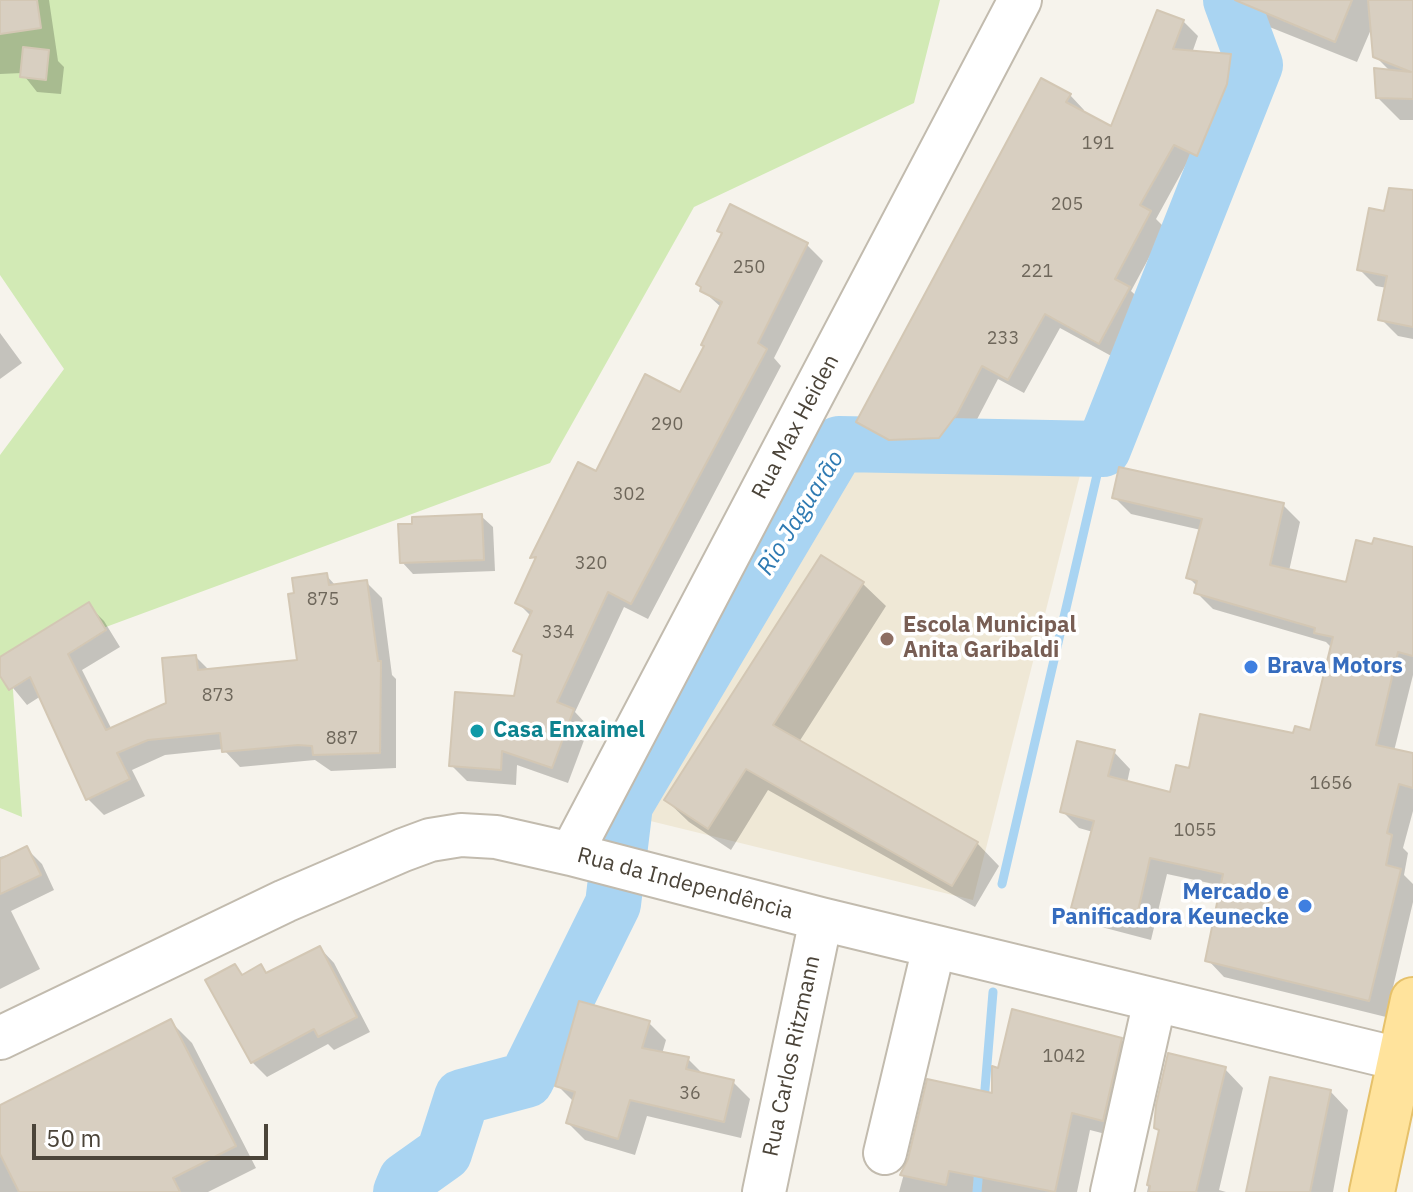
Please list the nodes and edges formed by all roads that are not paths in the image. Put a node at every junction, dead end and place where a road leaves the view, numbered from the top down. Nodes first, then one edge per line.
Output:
1 (1020, 0) edge
2 (587, 858) junction
3 (821, 919) junction
4 (934, 947) junction
5 (1155, 1000) junction
6 (1413, 1000) edge
7 (0, 1038) edge
8 (1406, 1060) edge
9 (885, 1153) dead end
10 (764, 1192) edge
11 (1112, 1192) edge
12 (1372, 1192) edge

1 - 2 street, Rua Max Heiden
2 - 3 street, Rua da Independência
2 - 7 street, Rua da Independência
3 - 4 street, Rua da Independência
3 - 10 street, Rua Carlos Ritzmann
4 - 5 street, Rua da Independência
4 - 9 street
5 - 8 street, Rua da Independência
5 - 11 street
6 - 8 main road
8 - 12 main road

